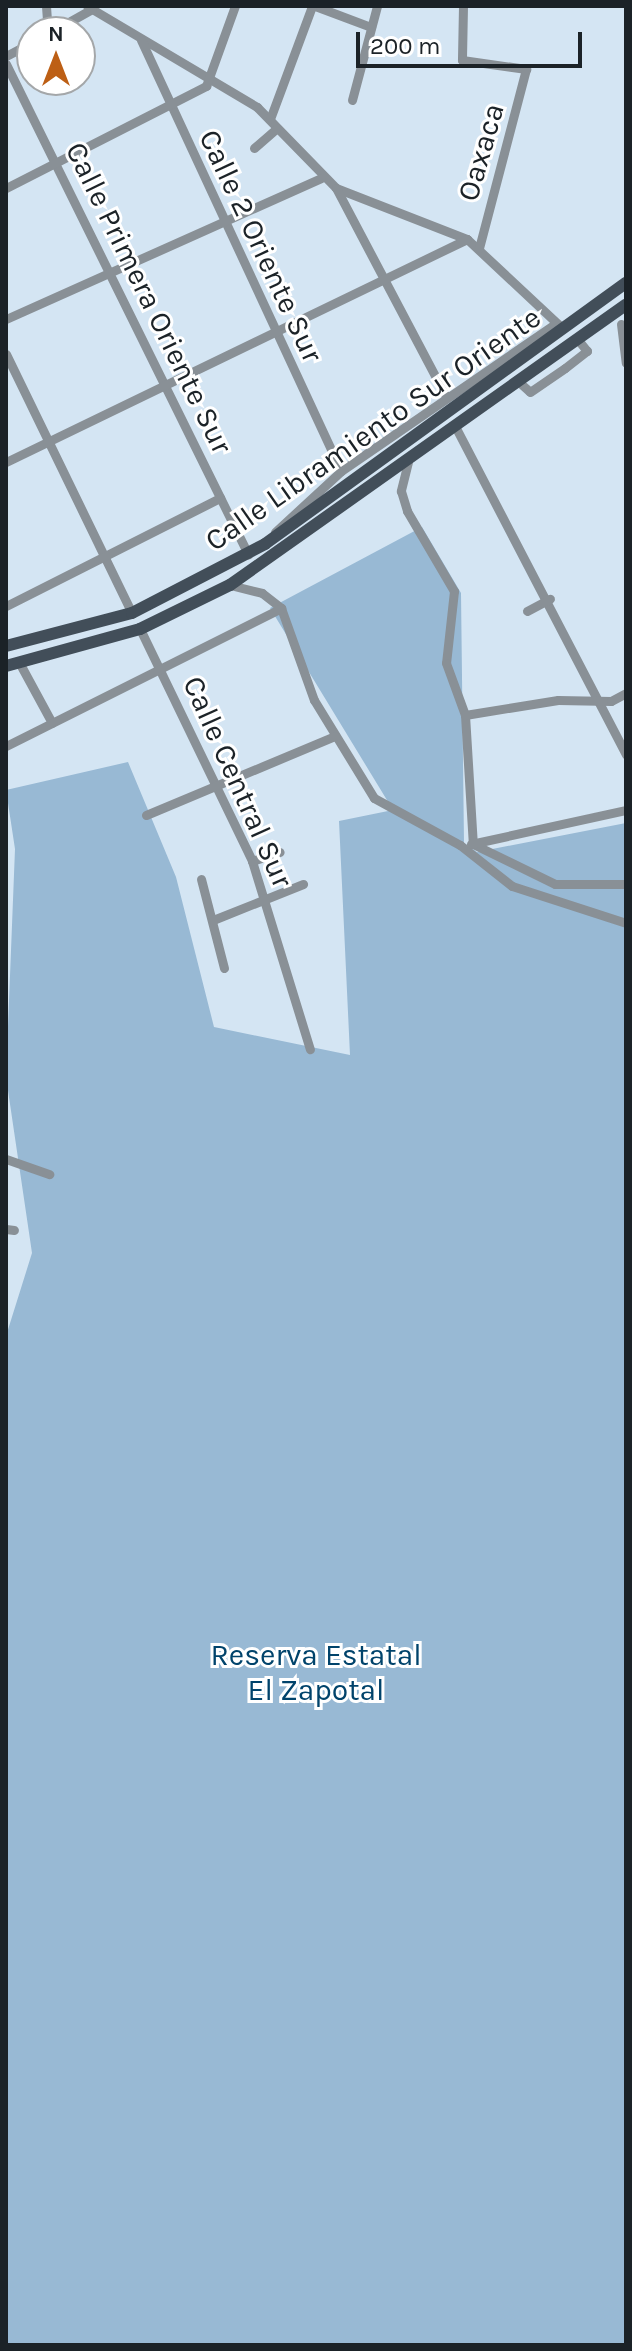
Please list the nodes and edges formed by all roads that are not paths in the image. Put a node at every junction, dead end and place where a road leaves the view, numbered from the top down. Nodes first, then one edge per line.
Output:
1 (235, 6) edge
2 (314, 6) edge
3 (377, 6) edge
4 (463, 6) edge
5 (90, 8) edge
6 (103, 10) edge
7 (371, 27) junction
8 (141, 40) junction
9 (6, 64) edge
10 (212, 78) junction
11 (352, 100) dead end
12 (170, 105) junction
13 (270, 119) junction
14 (277, 128) junction
15 (254, 148) dead end
16 (56, 163) junction
17 (321, 178) junction
18 (6, 188) edge
19 (336, 188) junction
20 (223, 223) junction
21 (467, 239) junction
22 (479, 248) junction
23 (108, 274) junction
24 (382, 281) junction
25 (626, 283) edge
26 (626, 305) edge
27 (6, 319) edge
28 (604, 321) junction
29 (624, 324) edge
30 (559, 325) junction
31 (273, 332) junction
32 (578, 340) junction
33 (6, 354) edge
34 (557, 356) junction
35 (626, 363) edge
36 (565, 368) junction
37 (520, 383) junction
38 (164, 385) junction
39 (446, 397) junction
40 (456, 428) junction
41 (51, 441) junction
42 (6, 462) edge
43 (408, 462) junction
44 (341, 471) junction
45 (220, 498) junction
46 (265, 544) junction
47 (248, 554) junction
48 (108, 556) junction
49 (230, 585) junction
50 (550, 599) junction
51 (6, 606) edge
52 (281, 608) junction
53 (527, 611) dead end
54 (132, 613) junction
55 (140, 629) junction
56 (6, 646) edge
57 (20, 664) junction
58 (6, 666) edge
59 (161, 671) junction
60 (626, 693) edge
61 (600, 698) junction
62 (465, 715) junction
63 (52, 723) junction
64 (335, 736) junction
65 (6, 746) edge
66 (626, 754) edge
67 (216, 781) junction
68 (626, 810) edge
69 (146, 815) dead end
70 (473, 844) junction
71 (460, 845) junction
72 (280, 852) dead end
73 (252, 861) junction
74 (201, 879) dead end
75 (303, 884) dead end
76 (626, 884) edge
77 (265, 896) junction
78 (213, 920) junction
79 (626, 923) edge
80 (224, 968) dead end
81 (310, 1049) dead end
82 (6, 1159) edge
83 (49, 1174) dead end

1 - 10 street
2 - 7 street
2 - 13 street
3 - 7 street
4 - 22 street, Oaxaca
5 - 6 street
6 - 8 street
7 - 11 street
8 - 10 street
8 - 12 street, Calle 2 Oriente Sur
9 - 16 street, Calle Primera Oriente Sur
10 - 12 street
10 - 13 street
12 - 16 street
12 - 20 street, Calle 2 Oriente Sur
13 - 14 street
14 - 15 street
14 - 17 street
16 - 18 street
16 - 23 street, Calle Primera Oriente Sur
17 - 19 street
17 - 20 street
19 - 21 street
19 - 24 street
20 - 23 street
20 - 31 street, Calle 2 Oriente Sur
21 - 22 street
21 - 24 street
22 - 30 street
23 - 27 street
23 - 38 street, Calle Primera Oriente Sur
24 - 31 street
24 - 39 street
25 - 30 main road, Calle Libramiento Sur Oriente
26 - 28 main road, Calle Libramiento Sur Oriente
28 - 29 street
28 - 32 main road, Calle Libramiento Sur Oriente
29 - 35 street
30 - 39 street
30 - 46 main road, Calle Libramiento Sur Oriente
31 - 38 street
31 - 44 street, Calle 2 Oriente Sur
32 - 34 main road, Calle Libramiento Sur Oriente
32 - 36 street
33 - 41 street
34 - 36 street
34 - 37 main road, Calle Libramiento Sur Oriente
36 - 37 street
37 - 40 main road, Calle Libramiento Sur Oriente
38 - 41 street
38 - 45 street, Calle Primera Oriente Sur
39 - 44 street
40 - 43 main road, Calle Libramiento Sur Oriente
40 - 50 street
41 - 42 street
41 - 48 street
43 - 49 main road, Calle Libramiento Sur Oriente
43 - 62 street
44 - 46 street
45 - 47 street, Calle Primera Oriente Sur
45 - 48 street
46 - 47 main road, Calle Libramiento Sur Oriente
47 - 54 main road, Calle Libramiento Sur Oriente
48 - 51 street
48 - 54 street
49 - 52 street
49 - 55 main road, Calle Libramiento Sur Oriente
50 - 53 street
50 - 61 street
52 - 59 street
52 - 64 street
54 - 56 main road, Calle Libramiento Sur Oriente
55 - 57 main road, Calle Libramiento Sur Oriente
55 - 59 street, Calle Central Sur
57 - 58 main road, Calle Libramiento Sur Oriente
57 - 63 street
59 - 63 street
59 - 67 street, Calle Central Sur
60 - 61 street
61 - 62 street
61 - 66 street
62 - 70 street
63 - 65 street
64 - 67 street
64 - 71 street
67 - 69 street
67 - 73 street, Calle Central Sur
68 - 70 street
70 - 71 street
70 - 76 street
71 - 79 street
72 - 73 street
73 - 77 street, Calle Central Sur
74 - 78 street
75 - 77 street
77 - 78 street
77 - 81 street, Calle Central Sur
78 - 80 street
82 - 83 street

